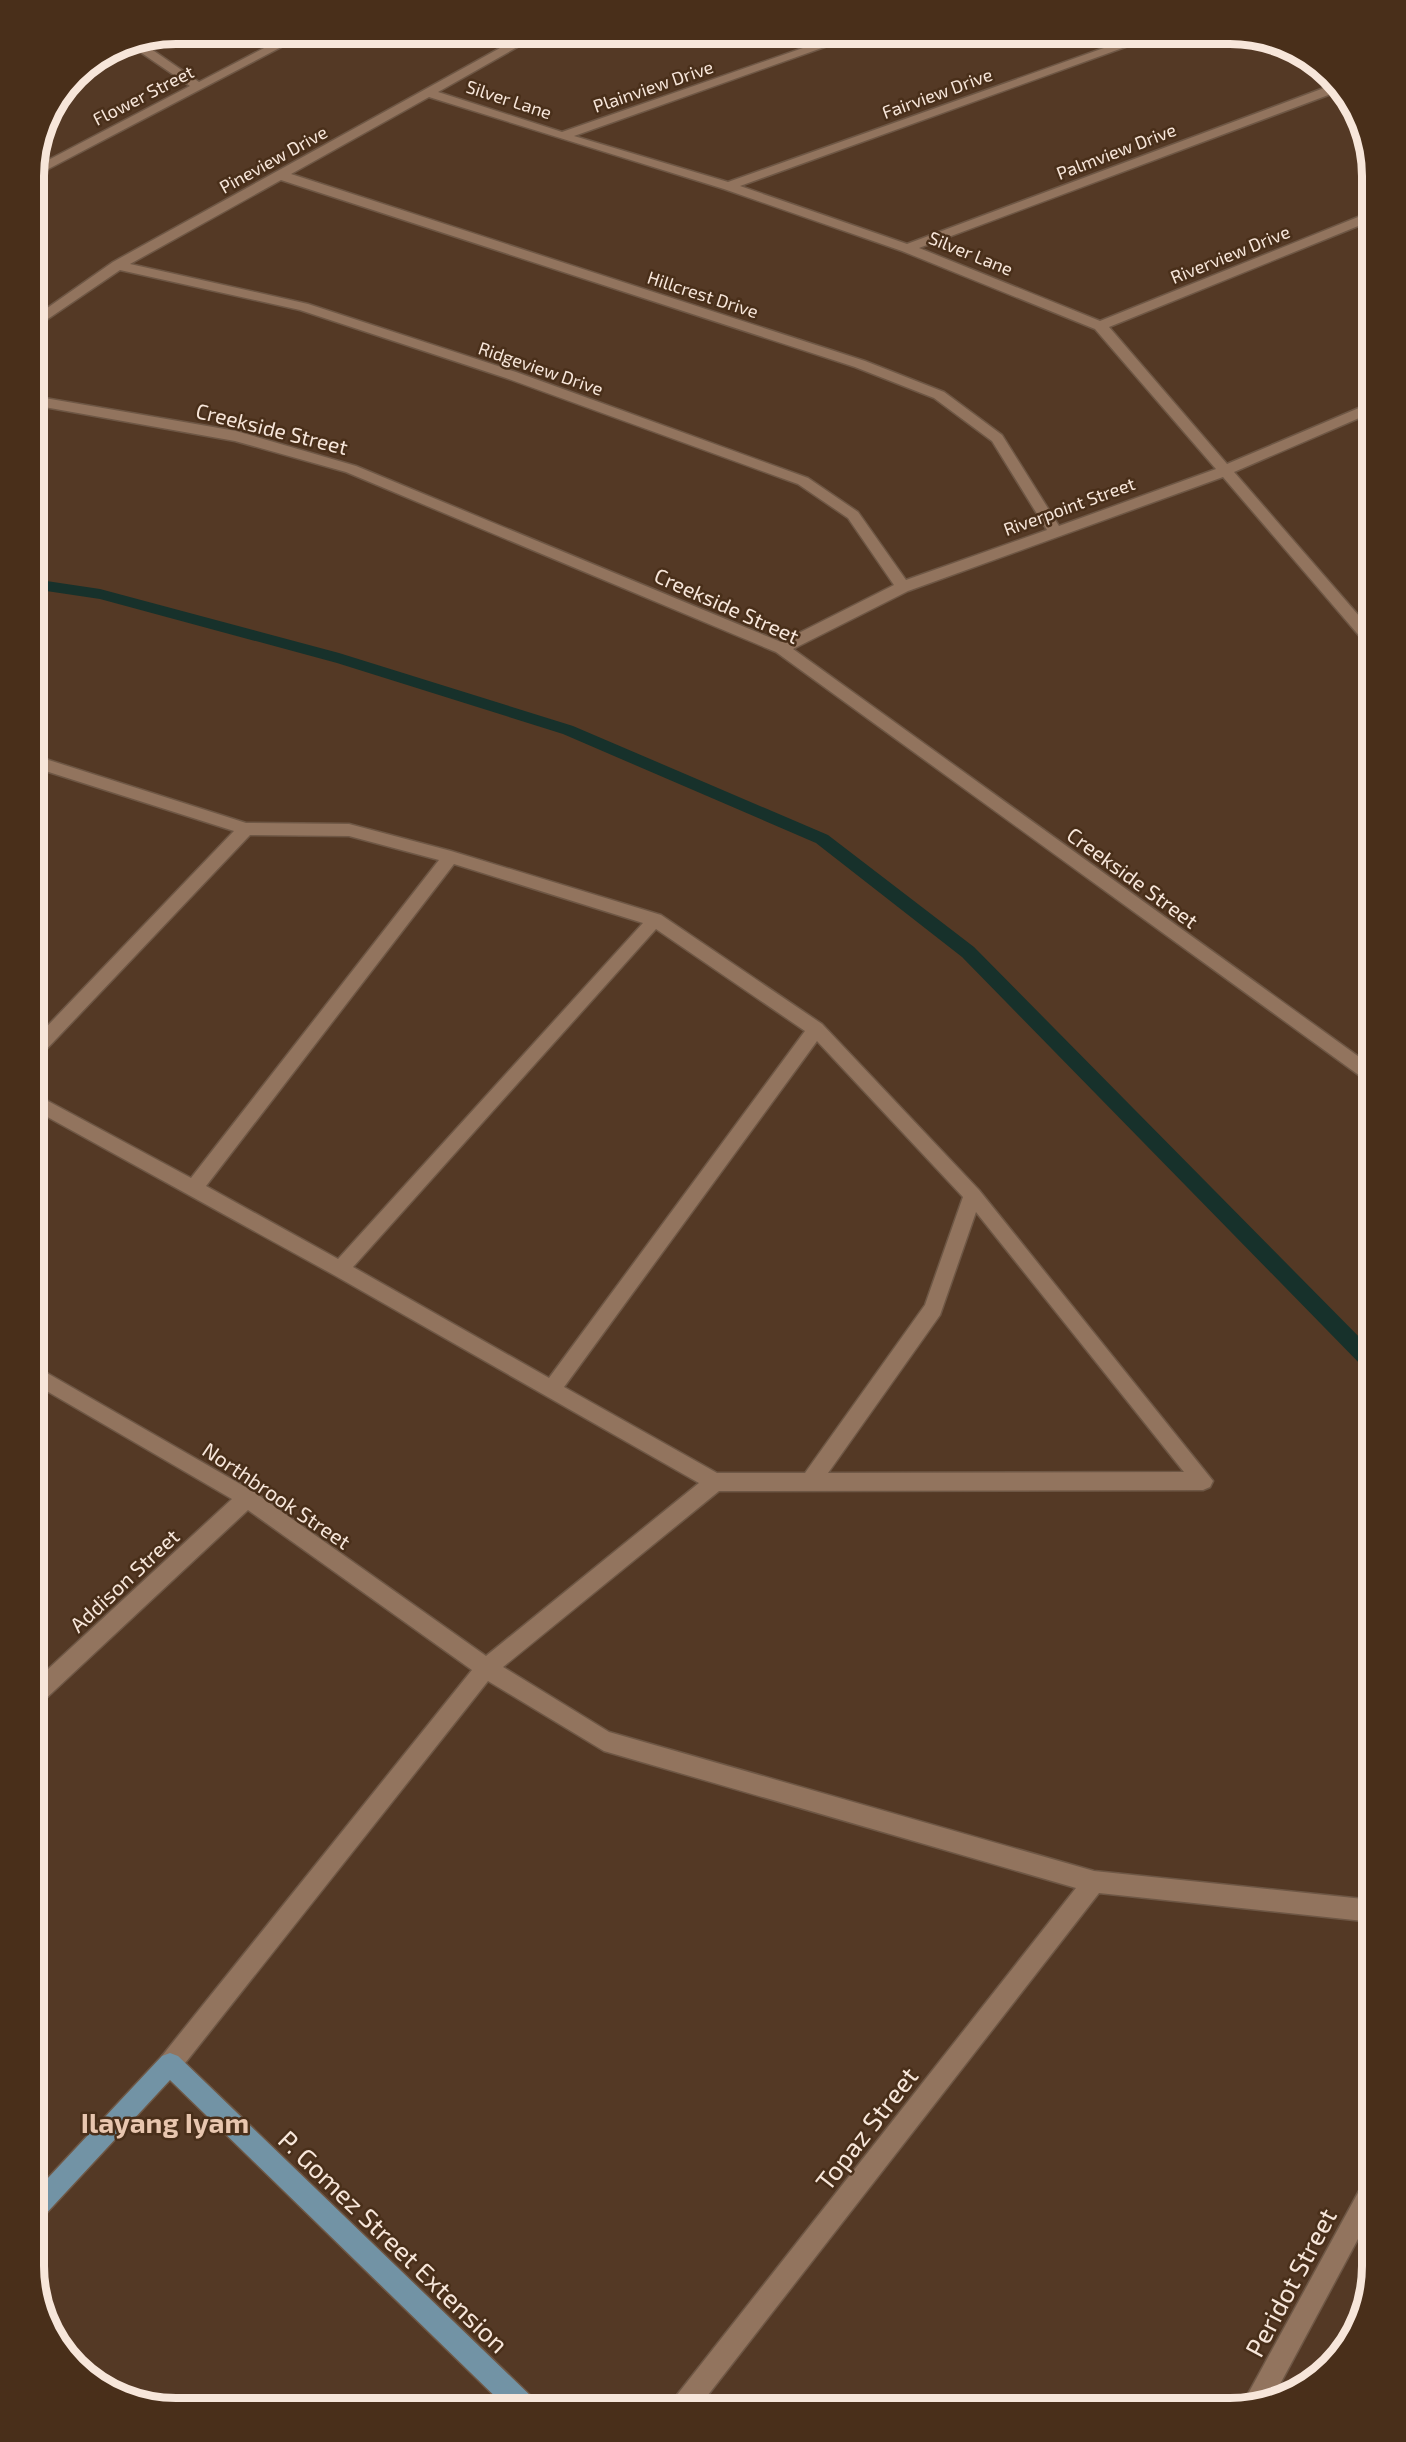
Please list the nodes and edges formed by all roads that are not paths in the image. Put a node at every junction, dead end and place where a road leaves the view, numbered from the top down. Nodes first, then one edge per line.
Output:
1 (281, 44) edge
2 (516, 44) edge
3 (826, 44) edge
4 (1127, 44) edge
5 (141, 48) edge
6 (199, 87) junction
7 (1331, 89) edge
8 (428, 93) junction
9 (562, 136) junction
10 (44, 167) edge
11 (280, 175) junction
12 (728, 186) junction
13 (1363, 219) edge
14 (907, 248) junction
15 (118, 265) junction
16 (44, 317) edge
17 (1100, 326) junction
18 (44, 402) edge
19 (1363, 411) edge
20 (1225, 471) junction
21 (1055, 531) junction
22 (903, 587) junction
23 (1363, 630) edge
24 (781, 648) junction
25 (44, 765) edge
26 (246, 829) junction
27 (451, 857) junction
28 (654, 920) junction
29 (816, 1029) junction
30 (44, 1040) edge
31 (1363, 1069) edge
32 (44, 1106) edge
33 (194, 1188) junction
34 (973, 1195) junction
35 (340, 1269) junction
36 (44, 1380) edge
37 (552, 1388) junction
38 (715, 1482) junction
39 (810, 1482) junction
40 (247, 1498) junction
41 (486, 1668) junction
42 (44, 1687) edge
43 (1094, 1882) junction
44 (1363, 1910) edge
45 (170, 2064) junction
46 (44, 2199) edge
47 (1363, 2207) edge
48 (1262, 2395) edge
49 (515, 2398) edge
50 (691, 2398) edge

1 - 6 street, Flower Street
2 - 8 street, Pineview Drive
3 - 9 street, Plainview Drive
4 - 12 street, Fairview Drive
5 - 6 street
6 - 10 street, Flower Street
7 - 14 street, Palmview Drive
8 - 9 street, Silver Lane
8 - 11 street, Pineview Drive
9 - 12 street, Silver Lane
11 - 15 street, Pineview Drive
11 - 21 street, Hillcrest Drive
12 - 14 street, Silver Lane
13 - 17 street, Riverview Drive
14 - 17 street, Silver Lane
15 - 16 street, Pineview Drive
15 - 22 street, Ridgeview Drive
17 - 20 street, Silver Lane
18 - 24 street, Creekside Street
19 - 20 street, Riverpoint Street
20 - 21 street, Riverpoint Street
20 - 23 street, Silver Lane
21 - 22 street, Riverpoint Street
22 - 24 street, Riverpoint Street
24 - 31 street, Creekside Street
25 - 26 street
26 - 27 street
26 - 30 street
27 - 28 street
27 - 33 street
28 - 29 street
28 - 35 street
29 - 34 street
29 - 37 street
32 - 33 street
33 - 35 street
34 - 39 street
34 - 39 street
35 - 37 street
36 - 40 street, Northbrook Street
37 - 38 street
38 - 39 street
38 - 41 street
40 - 41 street, Northbrook Street
40 - 42 street, Addison Street
41 - 43 street, Northbrook Street
41 - 45 street
43 - 44 street, Northbrook Street
43 - 50 street, Topaz Street
45 - 46 main road
45 - 49 main road, P. Gomez Street Extension
47 - 48 street, Peridot Street

